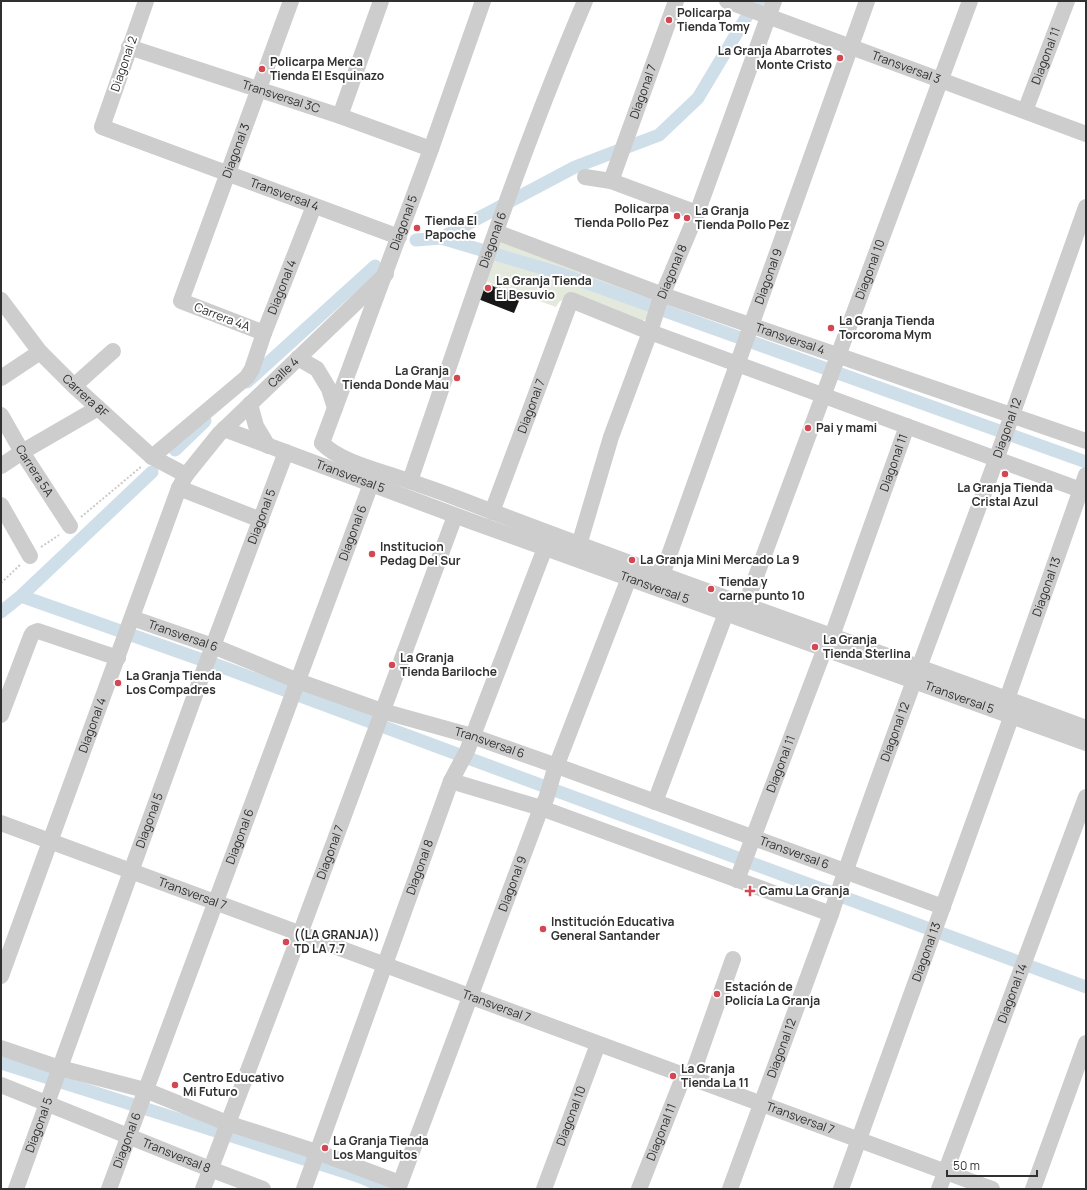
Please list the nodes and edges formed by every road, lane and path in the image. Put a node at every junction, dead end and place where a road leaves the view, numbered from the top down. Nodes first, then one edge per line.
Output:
1 (146, 1) edge
2 (381, 1) edge
3 (483, 1) edge
4 (585, 1) edge
5 (676, 1) edge
6 (727, 1) edge
7 (774, 1) edge
8 (867, 1) edge
9 (970, 1) edge
10 (1067, 1) edge
11 (288, 2) edge
12 (764, 15) junction
13 (129, 47) junction
14 (851, 47) junction
15 (941, 80) junction
16 (259, 89) junction
17 (1025, 111) junction
18 (340, 116) junction
19 (102, 127) joint
20 (1086, 134) edge
21 (431, 149) junction
22 (228, 173) junction
23 (585, 177) dead end
24 (611, 181) junction
25 (314, 206) junction
26 (1086, 207) edge
27 (697, 213) junction
28 (397, 243) junction
29 (491, 246) junction
30 (387, 270) junction
31 (478, 281) junction
32 (522, 296) dead end
33 (661, 299) junction
34 (1, 300) edge
35 (180, 301) joint
36 (652, 327) junction
37 (750, 328) junction
38 (264, 333) junction
39 (113, 351) dead end
40 (40, 352) junction
41 (298, 358) junction
42 (740, 359) junction
43 (836, 359) junction
44 (252, 369) joint
45 (1, 378) edge
46 (74, 386) junction
47 (824, 391) junction
48 (250, 404) junction
49 (98, 408) junction
50 (335, 408) junction
51 (1, 415) edge
52 (1010, 419) junction
53 (907, 426) junction
54 (224, 429) junction
55 (1086, 441) edge
56 (322, 443) junction
57 (268, 446) junction
58 (22, 452) junction
59 (287, 453) junction
60 (997, 455) junction
61 (152, 457) junction
62 (1, 466) edge
63 (410, 481) junction
64 (182, 482) junction
65 (1085, 483) edge
66 (371, 484) junction
67 (1, 505) edge
68 (492, 512) junction
69 (455, 516) junction
70 (261, 520) junction
71 (70, 526) dead end
72 (579, 545) junction
73 (545, 548) junction
74 (30, 556) dead end
75 (662, 575) junction
76 (629, 578) junction
77 (744, 606) junction
78 (726, 613) junction
79 (129, 628) junction
80 (829, 642) junction
81 (212, 649) junction
82 (118, 658) junction
83 (916, 673) junction
84 (294, 691) junction
85 (1008, 699) junction
86 (381, 714) junction
87 (1, 715) edge
88 (1012, 715) junction
89 (1086, 728) edge
90 (1086, 743) edge
91 (469, 744) junction
92 (556, 769) junction
93 (451, 781) junction
94 (1086, 797) edge
95 (655, 802) junction
96 (543, 803) junction
97 (1, 823) edge
98 (753, 837) junction
99 (50, 841) junction
100 (131, 871) junction
101 (844, 875) junction
102 (737, 880) junction
103 (215, 902) junction
104 (833, 907) junction
105 (942, 911) junction
106 (300, 934) junction
107 (733, 959) dead end
108 (384, 965) junction
109 (1, 976) edge
110 (470, 996) junction
111 (1086, 1043) edge
112 (598, 1044) junction
113 (1, 1048) edge
114 (59, 1070) junction
115 (687, 1077) junction
116 (1, 1085) edge
117 (144, 1092) junction
118 (49, 1098) junction
119 (761, 1104) junction
120 (227, 1125) junction
121 (128, 1137) junction
122 (859, 1140) junction
123 (317, 1153) junction
124 (210, 1169) junction
125 (946, 1172) junction
126 (305, 1186) edge
127 (399, 1187) edge
128 (16, 1189) edge
129 (109, 1189) edge
130 (203, 1189) edge
131 (263, 1189) edge
132 (544, 1189) edge
133 (639, 1189) edge
134 (730, 1189) edge
135 (841, 1189) edge
136 (939, 1189) edge
137 (992, 1189) edge
138 (1033, 1189) edge

1 - 13 street, Diagonal 2
2 - 18 street
3 - 21 street, Diagonal 5
4 - 29 street, Diagonal 6
5 - 24 street, Diagonal 7
6 - 12 street, Transversal 3
7 - 12 street, Diagonal 8
8 - 14 street, Diagonal 9
9 - 15 street, Diagonal 10
10 - 17 street, Diagonal 11
11 - 16 street, Diagonal 3
12 - 14 street, Transversal 3
12 - 27 street, Diagonal 8
13 - 16 street, Transversal 3C
13 - 19 street, Diagonal 2
14 - 15 street, Transversal 3
14 - 37 street, Diagonal 9
15 - 17 street, Transversal 3
15 - 43 street, Diagonal 10
16 - 18 street, Transversal 3C
16 - 22 street, Diagonal 3
17 - 20 street, Transversal 3
18 - 21 street, Transversal 3C
19 - 22 street, Transversal 4
21 - 28 street, Diagonal 5
22 - 25 street, Transversal 4
22 - 35 street, Diagonal 3
23 - 24 street
24 - 27 street
25 - 28 street, Transversal 4
25 - 38 street, Diagonal 4
26 - 52 street, Diagonal 12
27 - 33 street, Diagonal 8
28 - 30 street, Diagonal 5
29 - 31 street, Diagonal 6
29 - 33 street, Transversal 4
30 - 41 street, Calle 4
30 - 50 street, Diagonal 5
31 - 32 path
31 - 63 street, Diagonal 6
33 - 36 street, Diagonal 8
33 - 37 street, Transversal 4
34 - 40 street, Carrera 8F
35 - 38 street, Carrera 4A
36 - 42 street
36 - 68 street, Diagonal 7
36 - 72 street, Diagonal 8
37 - 42 street, Diagonal 9
37 - 43 street, Transversal 4
38 - 44 street, Diagonal 4
39 - 46 street
40 - 45 street
40 - 46 street, Carrera 8F
41 - 48 street, Calle 4
41 - 50 street
42 - 47 street
42 - 75 street, Diagonal 9
43 - 47 street, Diagonal 10
43 - 52 street, Transversal 4
44 - 61 street, Calle 4
46 - 49 street, Carrera 8F
47 - 53 street
47 - 77 street, Diagonal 10
48 - 54 street, Calle 4
48 - 57 street
49 - 58 street
49 - 61 street, Carrera 8F
50 - 56 street, Diagonal 5
51 - 58 street, Carrera 5A
52 - 55 street, Transversal 4
52 - 60 street, Diagonal 12
53 - 60 street
53 - 80 street, Diagonal 11
54 - 57 street, Transversal 5
54 - 64 street, Calle 4
56 - 59 street
56 - 63 street, Transversal 5
57 - 59 street, Transversal 5
58 - 62 street
58 - 71 street, Carrera 5A
59 - 66 street, Transversal 5
59 - 70 street, Diagonal 5
60 - 65 street
60 - 83 street, Diagonal 12
61 - 64 street, Carrera 8F
63 - 68 street, Transversal 5
64 - 70 street
64 - 79 street, Diagonal 4
65 - 85 street, Diagonal 13
66 - 69 street, Transversal 5
66 - 84 street, Diagonal 6
67 - 74 street
68 - 72 street, Transversal 5
69 - 73 street, Transversal 5
69 - 86 street, Diagonal 7
70 - 81 street, Diagonal 5
72 - 75 street, Transversal 5
73 - 76 street, Transversal 5
73 - 91 street, Diagonal 8
75 - 77 street, Transversal 5
76 - 78 street, Transversal 5
76 - 92 street, Diagonal 9
77 - 80 street, Transversal 5
78 - 80 street, Transversal 5
78 - 95 street
79 - 81 street, Transversal 6
79 - 82 street, Diagonal 4
80 - 83 street, Transversal 5
80 - 98 street, Diagonal 11
81 - 84 street, Transversal 6
81 - 100 street, Diagonal 5
82 - 87 street
82 - 99 street, Diagonal 4
83 - 85 street, Transversal 5
83 - 88 street, Transversal 5
83 - 101 street, Diagonal 12
84 - 86 street, Transversal 6
84 - 103 street, Diagonal 6
85 - 89 street, Transversal 5
86 - 91 street, Transversal 6
86 - 106 street, Diagonal 7
88 - 90 street, Transversal 5
88 - 105 street, Diagonal 13
91 - 92 street, Transversal 6
91 - 93 street, Diagonal 8
92 - 95 street, Transversal 6
92 - 96 street, Diagonal 9
93 - 96 street
93 - 108 street, Diagonal 8
94 - 125 street, Diagonal 14
95 - 98 street, Transversal 6
96 - 102 street
96 - 110 street, Diagonal 9
97 - 99 street, Transversal 7
98 - 101 street, Transversal 6
98 - 102 street, Diagonal 11
99 - 100 street, Transversal 7
99 - 109 street, Diagonal 4
100 - 103 street, Transversal 7
100 - 114 street, Diagonal 5
101 - 104 street, Diagonal 12
101 - 105 street, Transversal 6
102 - 104 street
103 - 106 street, Transversal 7
103 - 117 street, Diagonal 6
104 - 119 street, Diagonal 12
105 - 122 street, Diagonal 13
106 - 108 street, Transversal 7
106 - 120 street, Diagonal 7
107 - 115 street, Diagonal 11
108 - 110 street, Transversal 7
108 - 123 street, Diagonal 8
110 - 112 street, Transversal 7
110 - 127 street, Diagonal 9
111 - 138 street
112 - 115 street, Transversal 7
112 - 132 street, Diagonal 10
113 - 114 street
114 - 117 street
114 - 118 street, Diagonal 5
115 - 119 street, Transversal 7
115 - 133 street, Diagonal 11
116 - 118 street, Transversal 8
117 - 120 street
117 - 121 street, Diagonal 6
118 - 121 street, Transversal 8
118 - 128 street, Diagonal 5
119 - 122 street, Transversal 7
119 - 134 street, Diagonal 12
120 - 123 street
120 - 124 street, Diagonal 7
121 - 124 street, Transversal 8
121 - 129 street, Diagonal 6
122 - 125 street, Transversal 7
122 - 135 street, Diagonal 13
123 - 126 street, Diagonal 8
123 - 127 street
124 - 130 street, Diagonal 7
124 - 131 street, Transversal 8
125 - 136 street, Diagonal 14
125 - 137 street, Transversal 7

